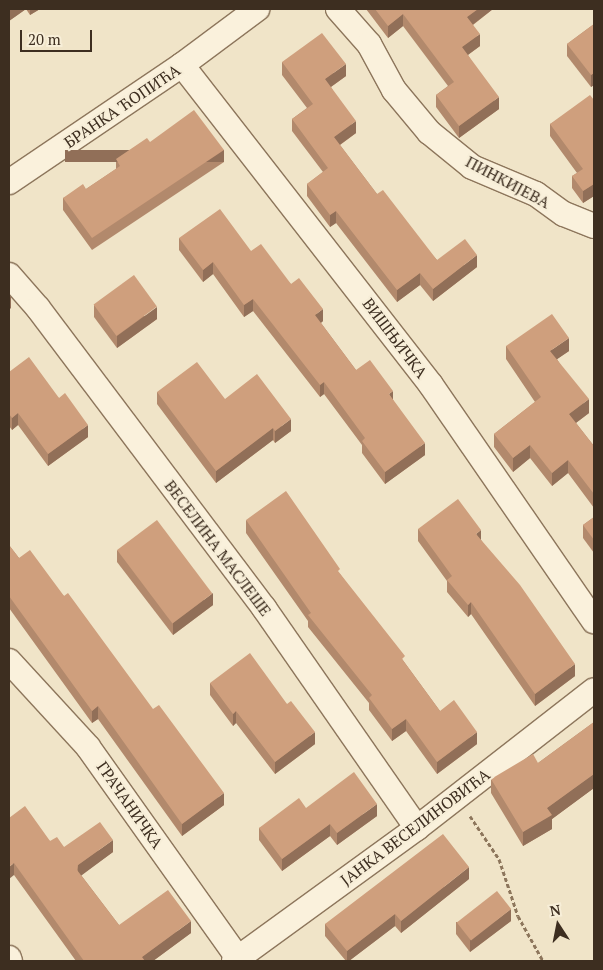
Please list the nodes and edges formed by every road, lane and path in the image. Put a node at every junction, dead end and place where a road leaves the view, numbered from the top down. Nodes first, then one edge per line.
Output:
1 (257, 9) edge
2 (338, 9) edge
3 (182, 65) junction
4 (9, 182) edge
5 (594, 226) edge
6 (9, 275) edge
7 (594, 621) edge
8 (9, 661) edge
9 (594, 690) edge
10 (456, 798) junction
11 (417, 828) junction
12 (236, 960) edge
13 (543, 961) edge

1 - 3 street, БРАНКА ЋОПИЋА
2 - 5 street, ПИНКИЈЕВА
3 - 4 street, БРАНКА ЋОПИЋА
3 - 7 street, ВИШЊИЧКА
6 - 11 street, ВЕСЕЛИНА МАСЛЕШЕ
8 - 12 street, ГРАЧАНИЧКА
9 - 10 street, ЈАНКА ВЕСЕЛИНОВИЋА
10 - 11 street, ЈАНКА ВЕСЕЛИНОВИЋА
10 - 13 path
11 - 12 street, ЈАНКА ВЕСЕЛИНОВИЋА

